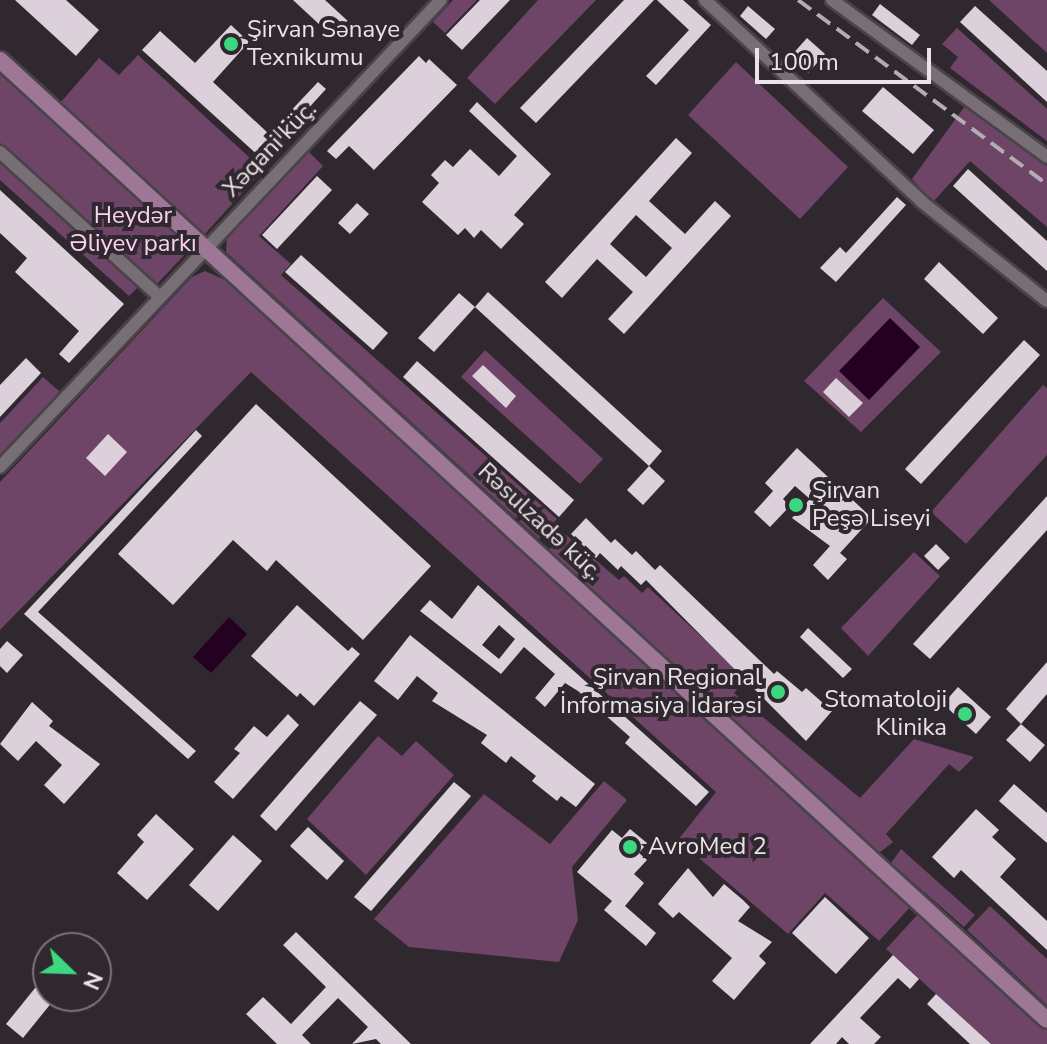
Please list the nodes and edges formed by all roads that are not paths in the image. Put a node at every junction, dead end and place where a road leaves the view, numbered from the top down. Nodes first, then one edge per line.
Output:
1 (441, 0) edge
2 (705, 0) edge
3 (832, 0) edge
4 (0, 60) edge
5 (0, 152) edge
6 (1047, 157) edge
7 (206, 248) junction
8 (160, 297) junction
9 (1047, 301) edge
10 (0, 467) edge
11 (1047, 1020) edge

1 - 7 street, Xəqani küç.
2 - 9 street
3 - 6 street
4 - 7 main road, Rəsulzadə küç.
5 - 8 street
7 - 8 street, Xəqani küç.
7 - 11 main road, Rəsulzadə küç.
8 - 10 street, Xəqani küç.

